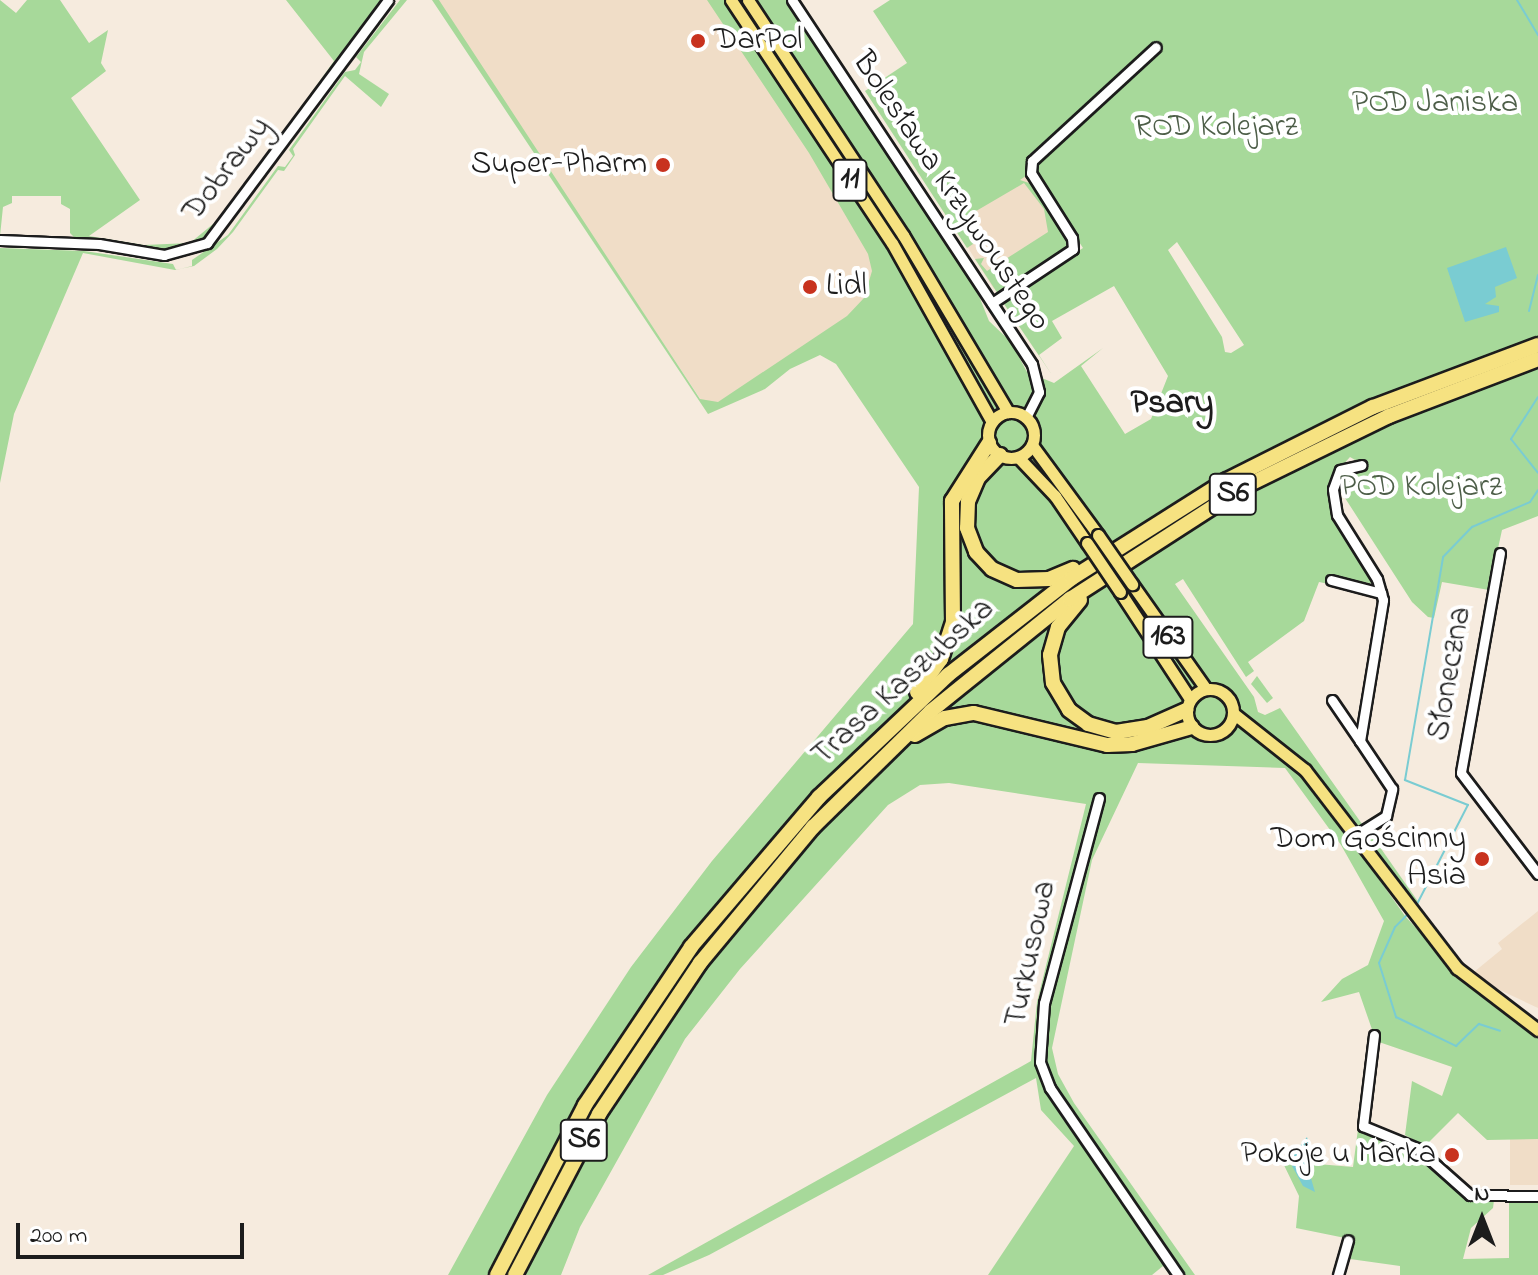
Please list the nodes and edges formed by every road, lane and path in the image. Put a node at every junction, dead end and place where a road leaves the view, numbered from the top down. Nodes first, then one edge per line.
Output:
1 (388, 0) edge
2 (731, 0) edge
3 (748, 0) edge
4 (792, 0) edge
5 (1156, 47) dead end
6 (0, 240) edge
7 (992, 303) junction
8 (1538, 345) edge
9 (1538, 359) edge
10 (1008, 412) junction
11 (1026, 417) junction
12 (992, 422) junction
13 (989, 443) junction
14 (1032, 445) junction
15 (1000, 455) junction
16 (1018, 457) junction
17 (1361, 465) dead end
18 (1112, 551) junction
19 (1500, 553) dead end
20 (1106, 574) junction
21 (1331, 580) dead end
22 (1381, 594) junction
23 (1206, 689) junction
24 (1332, 700) dead end
25 (1188, 705) junction
26 (1233, 713) junction
27 (1192, 727) junction
28 (1226, 728) junction
29 (883, 733) junction
30 (1268, 738) junction
31 (1360, 741) junction
32 (873, 765) junction
33 (1099, 798) dead end
34 (1354, 836) junction
35 (1538, 874) edge
36 (1538, 1030) edge
37 (1374, 1035) dead end
38 (1538, 1196) edge
39 (1348, 1240) dead end
40 (497, 1275) edge
41 (515, 1275) edge
42 (1178, 1275) edge
43 (1338, 1275) edge

1 - 6 street, Dobrawy
2 - 12 main road, 11
3 - 10 main road, 11
4 - 7 street, Bolesława Krzywoustego
5 - 7 street
7 - 11 street, Bolesława Krzywoustego
8 - 18 highway, Trasa Kaszubska / S6
9 - 20 highway, Trasa Kaszubska / S6
10 - 11 main road
10 - 12 main road
11 - 14 main road
12 - 13 main road
13 - 15 main road
13 - 29 highway
14 - 16 main road
14 - 23 main road, 163, bridge
15 - 16 main road
15 - 18 highway
16 - 25 main road, bridge
17 - 22 street
18 - 29 highway, Trasa Kaszubska / S6
19 - 35 street, Słoneczna
20 - 25 highway
20 - 32 highway, Trasa Kaszubska / S6
21 - 22 street
22 - 31 street
23 - 25 main road, 163
23 - 26 main road, 163
24 - 31 street
25 - 27 main road, 163
26 - 28 main road
26 - 30 main road, 163
27 - 28 main road, 163
27 - 32 highway
28 - 30 main road, 163
29 - 40 highway, Trasa Kaszubska / S6
30 - 34 main road, 163
31 - 34 street
32 - 41 highway, Trasa Kaszubska / S6
33 - 42 street, Turkusowa
34 - 36 main road, 163
37 - 38 street
39 - 43 street

